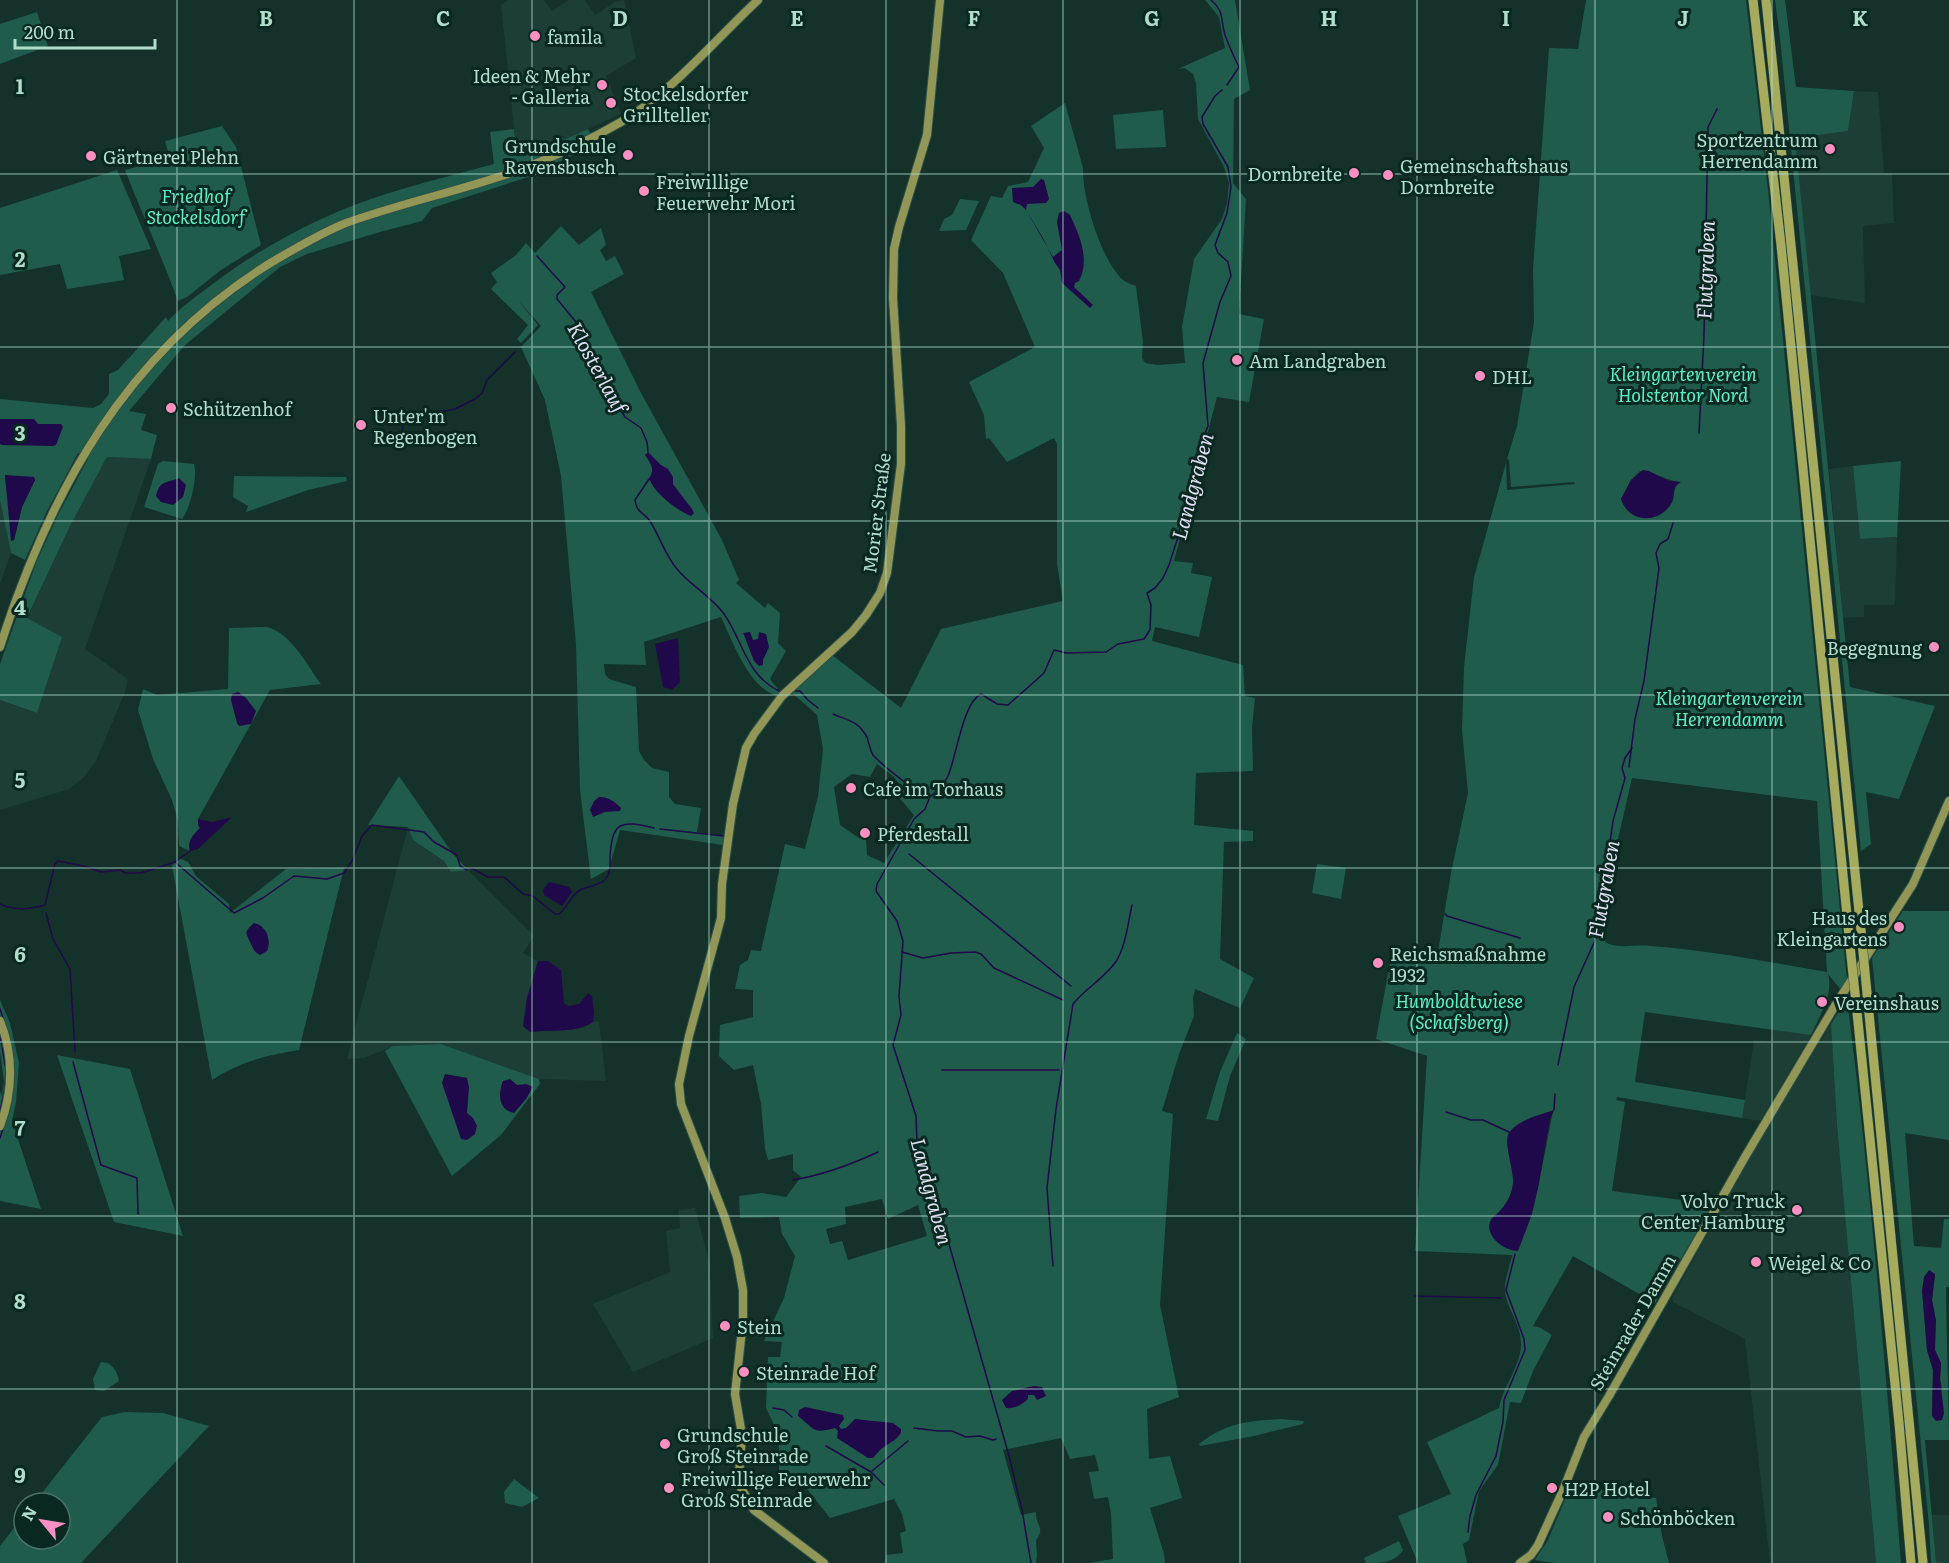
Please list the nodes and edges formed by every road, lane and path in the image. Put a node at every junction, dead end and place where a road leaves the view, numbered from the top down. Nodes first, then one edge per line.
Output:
1 (758, 0) edge
2 (940, 0) edge
3 (1753, 0) edge
4 (1766, 0) edge
5 (0, 647) edge
6 (1949, 801) edge
7 (0, 1021) edge
8 (0, 1126) edge
9 (824, 1563) edge
10 (1520, 1563) edge
11 (1911, 1563) edge
12 (1923, 1563) edge

1 - 5 main road
2 - 9 main road, Morier Straße
3 - 11 highway, bridge
4 - 12 highway, bridge
6 - 10 main road, Steinrader Damm
7 - 8 main road

